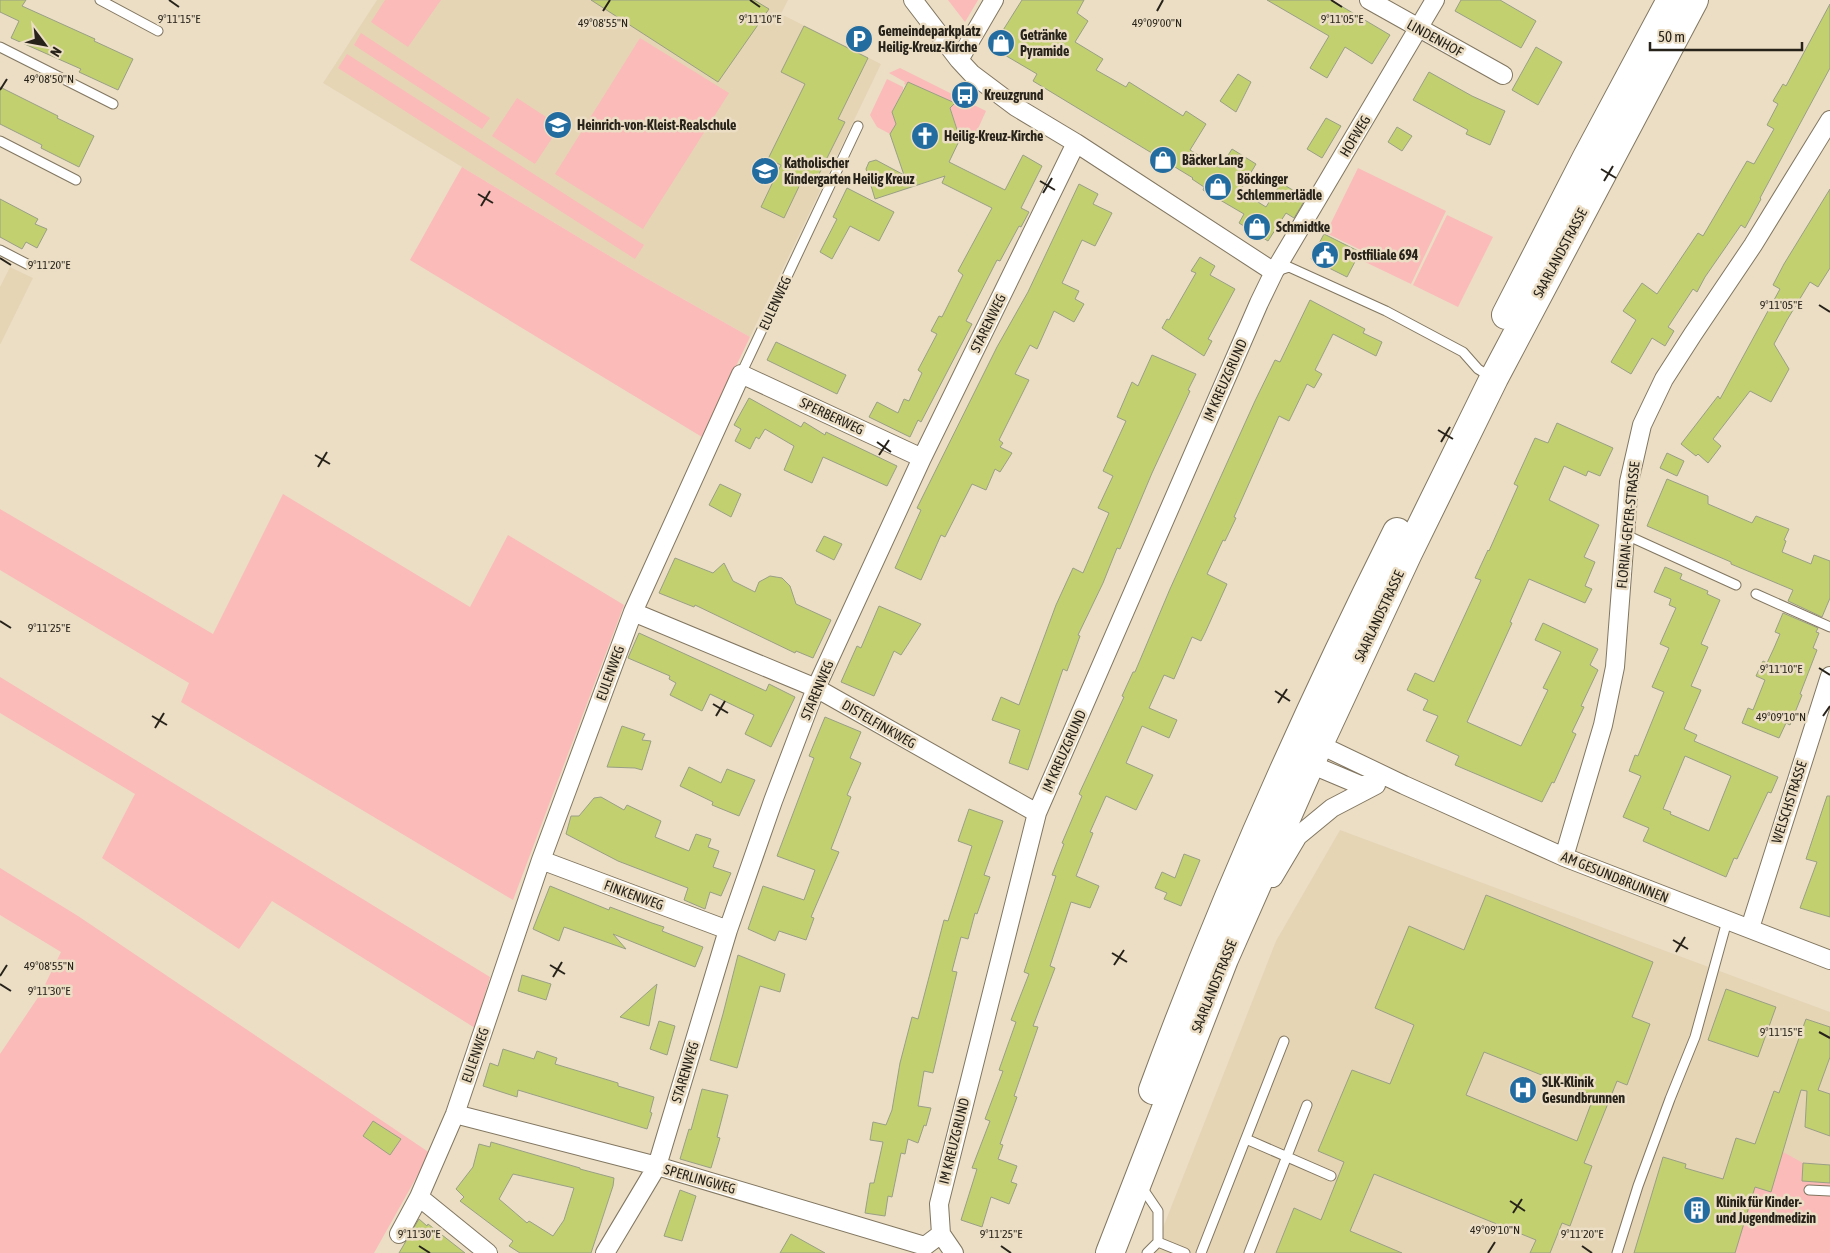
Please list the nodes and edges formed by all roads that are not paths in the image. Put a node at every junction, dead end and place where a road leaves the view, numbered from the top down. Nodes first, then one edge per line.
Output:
1 (100, 0) edge
2 (913, 0) edge
3 (994, 0) edge
4 (1368, 0) edge
5 (1435, 0) edge
6 (1671, 0) edge
7 (1694, 0) edge
8 (1418, 29) junction
9 (158, 31) dead end
10 (0, 47) edge
11 (959, 60) junction
12 (1503, 75) dead end
13 (113, 104) dead end
14 (1830, 120) edge
15 (858, 126) dead end
16 (0, 140) edge
17 (1076, 144) junction
18 (76, 180) dead end
19 (0, 250) edge
20 (29, 265) dead end
21 (1274, 272) junction
22 (741, 374) junction
23 (1486, 374) junction
24 (922, 458) junction
25 (1624, 534) junction
26 (1736, 585) dead end
27 (1756, 594) dead end
28 (633, 612) junction
29 (1830, 626) edge
30 (1830, 676) edge
31 (816, 688) junction
32 (1310, 747) junction
33 (1376, 785) junction
34 (1404, 786) junction
35 (1037, 813) junction
36 (1564, 857) junction
37 (541, 860) junction
38 (1727, 921) junction
39 (1750, 928) junction
40 (728, 930) junction
41 (1224, 959) junction
42 (1830, 960) edge
43 (1284, 1041) dead end
44 (1307, 1105) dead end
45 (455, 1114) junction
46 (1246, 1139) junction
47 (657, 1166) junction
48 (1331, 1176) dead end
49 (1138, 1182) junction
50 (1809, 1190) dead end
51 (1830, 1192) edge
52 (419, 1197) junction
53 (399, 1234) dead end
54 (941, 1234) junction
55 (1158, 1242) junction
56 (488, 1253) edge
57 (605, 1253) edge
58 (954, 1253) edge
59 (1091, 1253) edge
60 (1110, 1253) edge
61 (1147, 1253) edge
62 (1185, 1253) edge
63 (1201, 1253) edge
64 (1249, 1253) edge
65 (1617, 1253) edge

1 - 9 lane
2 - 11 street
3 - 11 street
4 - 8 street, LINDENHOF
5 - 8 street, HOFWEG
6 - 23 main road, SAARLANDSTRASSE
7 - 23 main road, SAARLANDSTRASSE
8 - 12 street, LINDENHOF
8 - 21 street, HOFWEG
10 - 13 lane
11 - 17 street
14 - 25 street, FLORIAN-GEYER-STRASSE
15 - 22 lane, EULENWEG
16 - 18 lane
17 - 21 street
17 - 24 street, STARENWEG
19 - 20 lane
21 - 23 lane
21 - 35 street, IM KREUZGRUND
22 - 24 street, SPERBERWEG
22 - 28 street, EULENWEG
23 - 32 main road, SAARLANDSTRASSE
24 - 31 street, STARENWEG
25 - 26 lane
25 - 36 street, FLORIAN-GEYER-STRASSE
27 - 29 lane
28 - 31 street, DISTELFINKWEG
28 - 37 street, EULENWEG
30 - 39 street, WELSCHSTRASSE
31 - 35 street, DISTELFINKWEG
31 - 40 street, STARENWEG
32 - 33 street, AM GESUNDBRUNNEN
32 - 34 street, AM GESUNDBRUNNEN
32 - 41 main road, SAARLANDSTRASSE
32 - 59 main road, SAARLANDSTRASSE
33 - 34 street, AM GESUNDBRUNNEN
33 - 41 street, AM GESUNDBRUNNEN
34 - 36 street, AM GESUNDBRUNNEN
35 - 54 street, IM KREUZGRUND
36 - 38 street, AM GESUNDBRUNNEN
37 - 40 street, FINKENWEG
37 - 45 street, EULENWEG
38 - 39 street, AM GESUNDBRUNNEN
38 - 65 lane
39 - 42 street, AM GESUNDBRUNNEN
40 - 47 street, STARENWEG
41 - 49 main road, SAARLANDSTRASSE
43 - 46 lane
44 - 64 lane
45 - 47 street, SPERLINGWEG
45 - 52 street, EULENWEG
46 - 48 lane
46 - 63 lane
47 - 54 street, SPERLINGWEG
47 - 57 street, STARENWEG
49 - 55 lane
49 - 60 main road, SAARLANDSTRASSE
50 - 51 lane
52 - 53 street, EULENWEG
52 - 56 street
54 - 58 street
55 - 61 lane
55 - 62 lane

